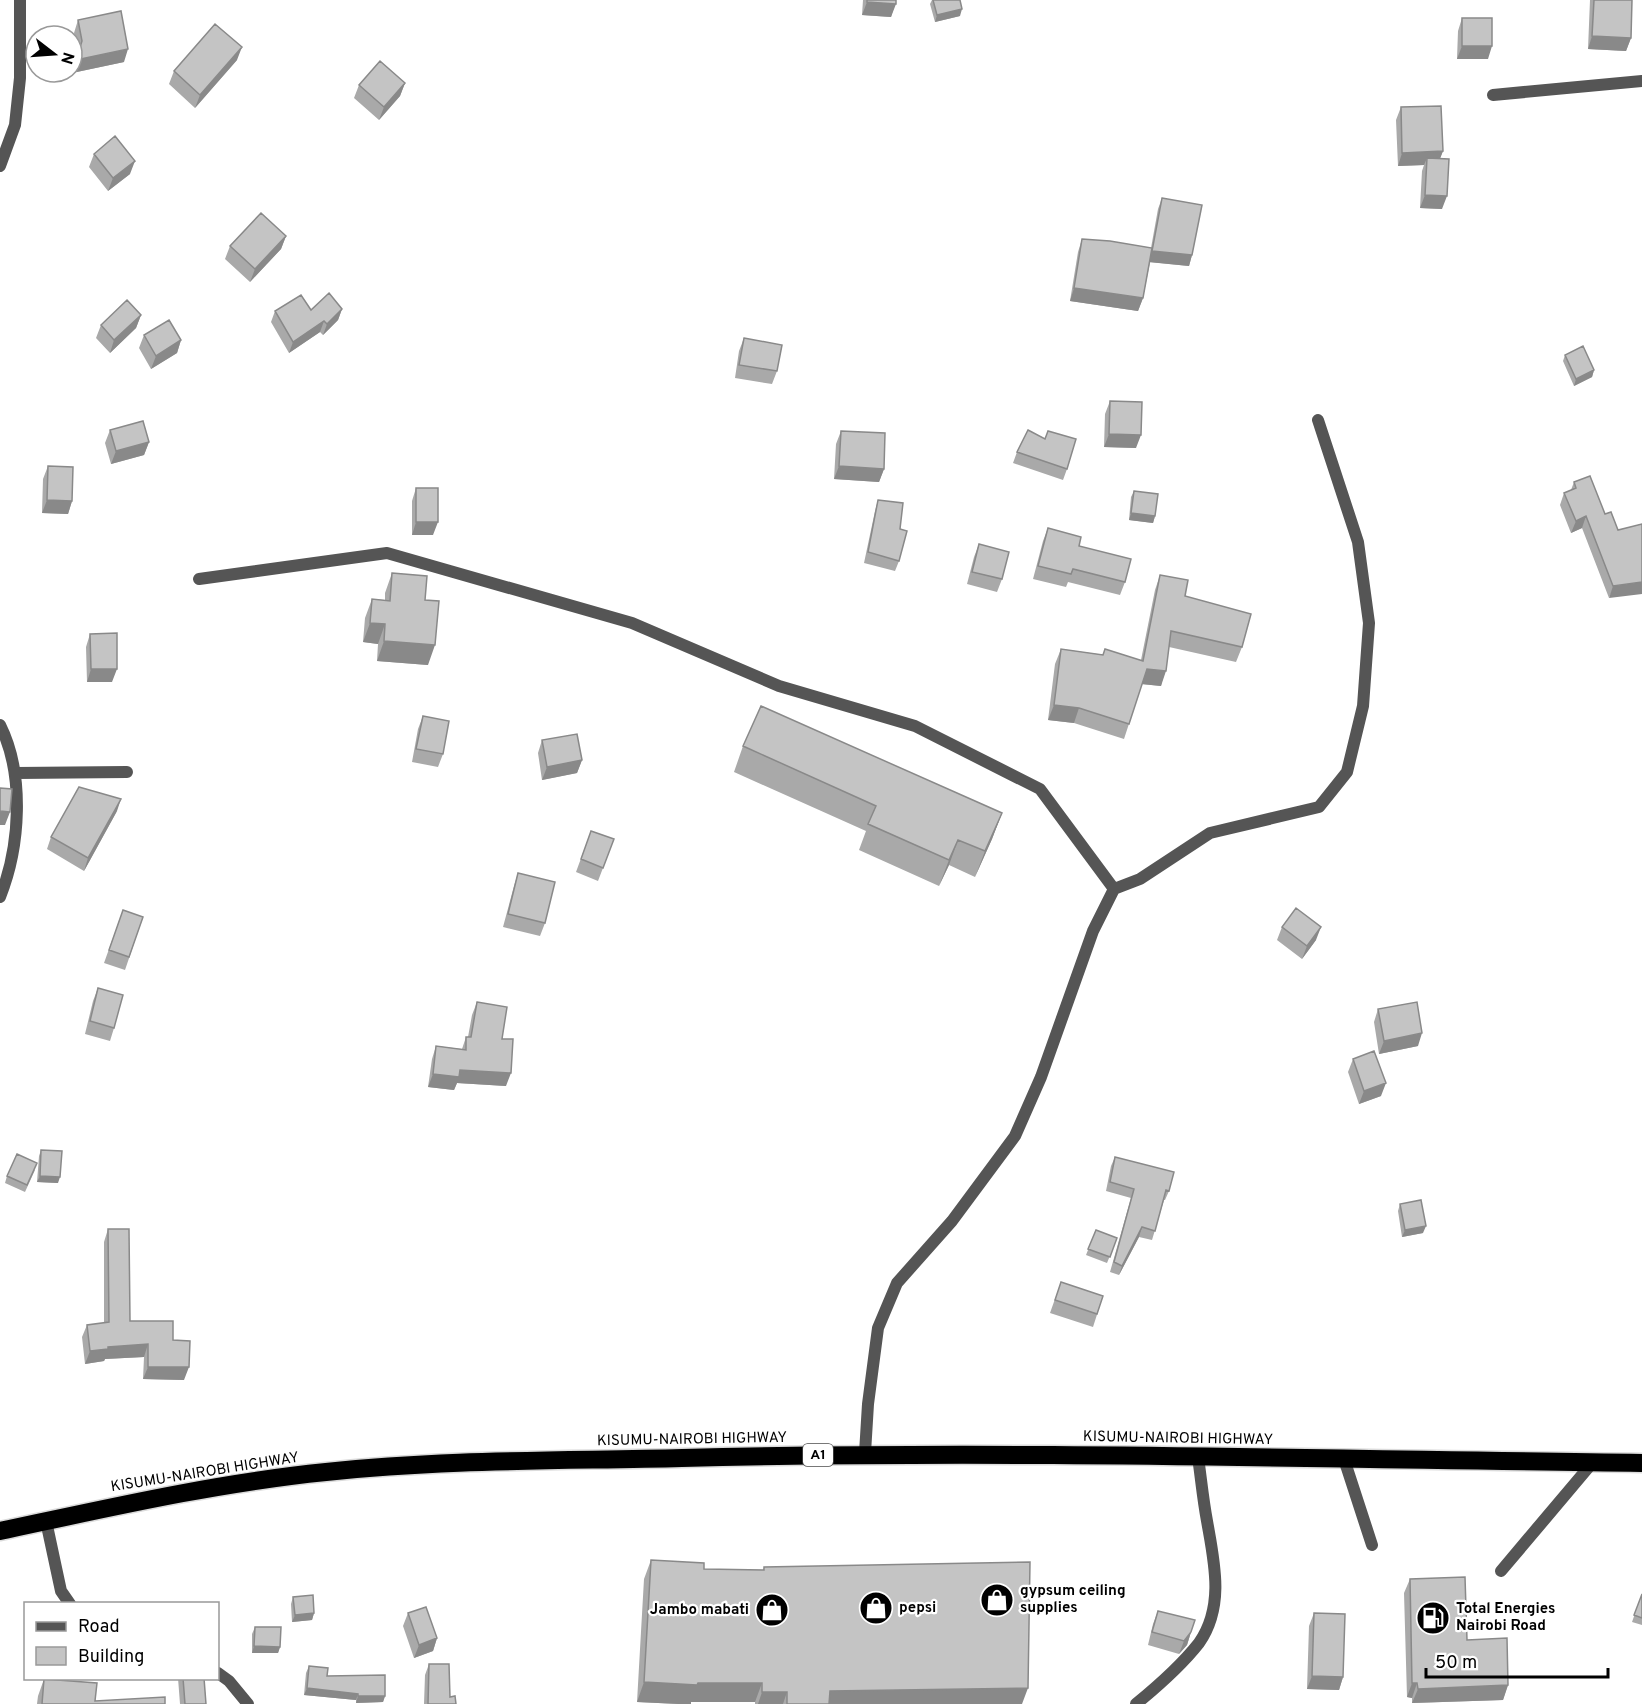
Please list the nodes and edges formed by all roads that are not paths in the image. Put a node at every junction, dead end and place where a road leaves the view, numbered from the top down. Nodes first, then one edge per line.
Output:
1 (20, 0) edge
2 (1642, 81) edge
3 (1493, 95) dead end
4 (0, 166) edge
5 (1318, 420) dead end
6 (199, 579) dead end
7 (0, 726) edge
8 (127, 772) dead end
9 (16, 773) junction
10 (1114, 889) junction
11 (0, 897) edge
12 (865, 1454) junction
13 (1198, 1457) junction
14 (1344, 1459) junction
15 (1593, 1462) junction
16 (1642, 1463) edge
17 (46, 1521) junction
18 (0, 1531) edge
19 (1372, 1545) dead end
20 (1501, 1571) dead end
21 (69, 1602) edge
22 (219, 1674) edge
23 (248, 1704) edge
24 (1136, 1704) edge

1 - 4 street
2 - 3 street
5 - 10 street
6 - 10 street
7 - 9 street
8 - 9 street
9 - 11 street
10 - 12 street
12 - 13 highway, KISUMU-NAIROBI HIGHWAY / A1
12 - 17 highway, KISUMU-NAIROBI HIGHWAY / A1
13 - 14 highway, KISUMU-NAIROBI HIGHWAY / A1
13 - 24 street
14 - 15 highway, KISUMU-NAIROBI HIGHWAY / A1
14 - 19 street
15 - 16 highway, KISUMU-NAIROBI HIGHWAY / A1
15 - 20 street
17 - 18 highway, KISUMU-NAIROBI HIGHWAY / A1
17 - 21 street
22 - 23 street

